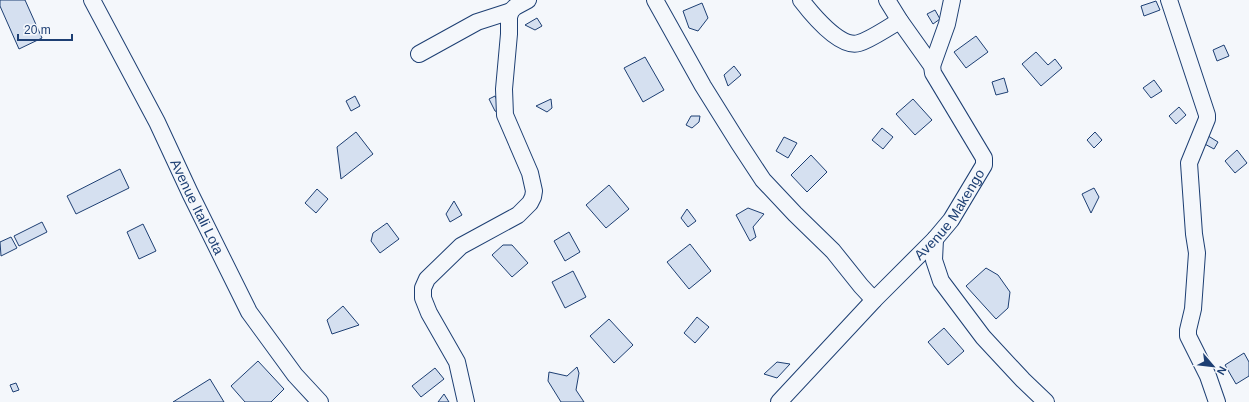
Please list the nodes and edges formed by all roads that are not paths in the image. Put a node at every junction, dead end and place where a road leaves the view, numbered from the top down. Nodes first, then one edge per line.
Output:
1 (92, 0) edge
2 (528, 0) edge
3 (656, 0) edge
4 (801, 0) edge
5 (887, 0) edge
6 (952, 0) edge
7 (1168, 0) edge
8 (511, 11) junction
9 (900, 21) junction
10 (419, 54) dead end
11 (932, 66) junction
12 (935, 239) junction
13 (874, 300) junction
14 (320, 402) edge
15 (466, 402) edge
16 (779, 402) edge
17 (1046, 402) edge
18 (1217, 402) edge

1 - 14 street, Avenue Itali Lota
2 - 8 street
3 - 13 street
4 - 9 street
5 - 9 street, Avenue Makengo
6 - 11 street
7 - 18 street
8 - 10 street
8 - 15 street
9 - 11 street, Avenue Makengo
11 - 12 street, Avenue Makengo
12 - 13 street, Avenue Makengo
12 - 17 street
13 - 16 street, Avenue Makengo

